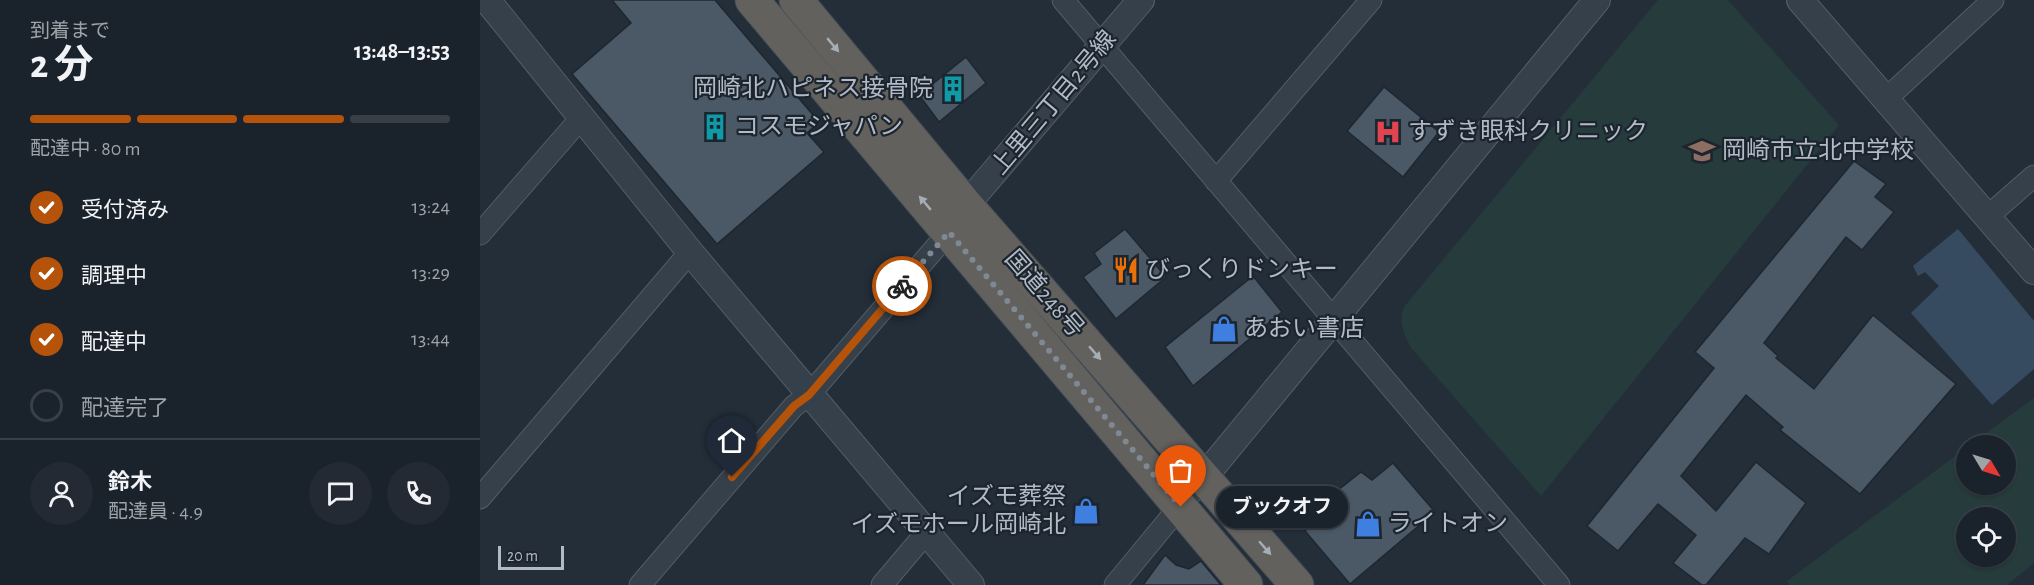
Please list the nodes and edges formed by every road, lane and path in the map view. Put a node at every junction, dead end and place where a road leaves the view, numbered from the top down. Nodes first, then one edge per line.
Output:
1 (487, 0) edge
2 (752, 0) edge
3 (796, 0) edge
4 (1064, 0) edge
5 (1141, 0) edge
6 (1371, 0) edge
7 (1597, 0) edge
8 (1800, 0) edge
9 (1993, 0) edge
10 (1102, 45) junction
11 (1886, 99) junction
12 (581, 118) junction
13 (2034, 176) edge
14 (1216, 181) junction
15 (1988, 217) junction
16 (958, 218) junction
17 (480, 234) edge
18 (690, 252) junction
19 (2034, 271) edge
20 (1335, 321) junction
21 (809, 395) junction
22 (1204, 477) junction
23 (480, 498) edge
24 (1181, 507) junction
25 (926, 533) junction
26 (640, 585) edge
27 (882, 585) edge
28 (970, 585) edge
29 (1115, 585) edge
30 (1246, 585) edge
31 (1297, 585) edge
32 (1559, 585) edge

1 - 12 street
16 -> 2 highway, 国道248号
3 -> 16 highway, 国道248号
4 - 10 street
5 - 10 street, 上里三丁目2号線
6 - 14 street
7 - 20 street
8 - 11 street
9 - 11 street
10 - 14 street
10 - 16 street, 上里三丁目2号線
11 - 15 street
12 - 17 street
12 - 18 street
13 - 15 street
14 - 20 street
15 - 19 street
16 - 21 street, 上里三丁目2号線
16 -> 22 highway, 国道248号
16 - 24 highway, 国道248号
18 - 21 street
18 - 23 street
20 - 22 street
20 - 32 street
21 - 25 street
21 - 26 street, 上里三丁目2号線
22 - 24 street
22 -> 31 highway, 国道248号
24 - 29 street
24 - 30 highway, 国道248号
25 - 27 street
25 - 28 street

